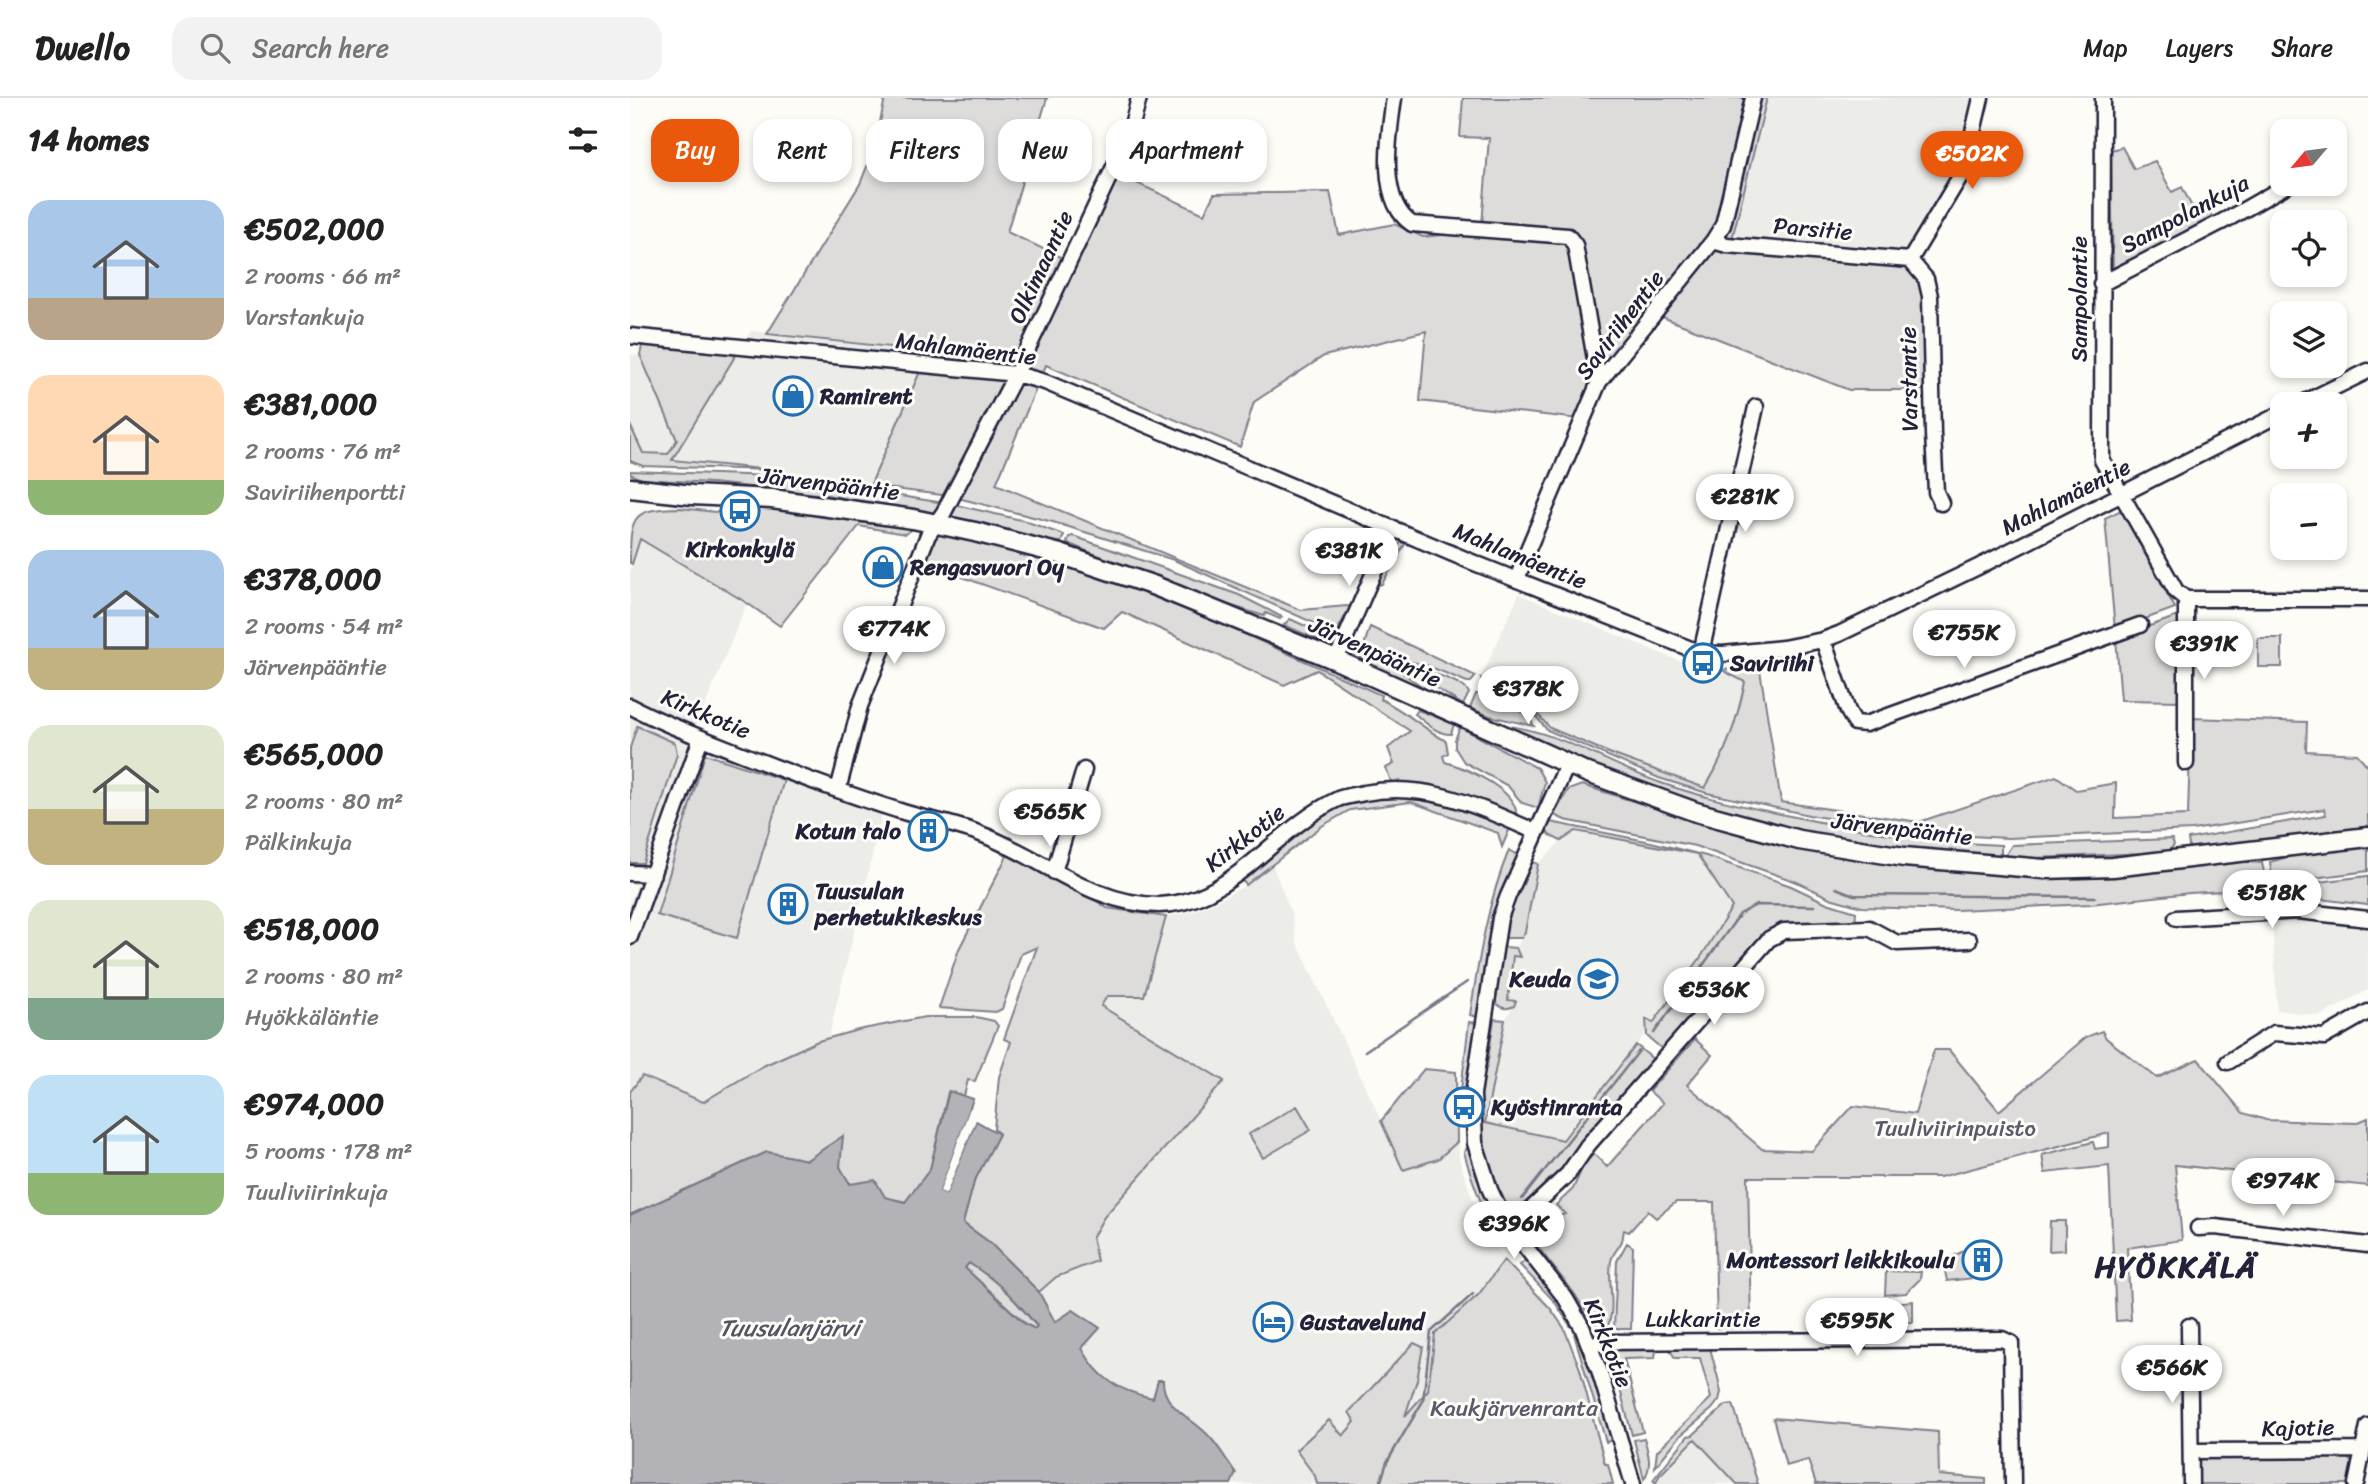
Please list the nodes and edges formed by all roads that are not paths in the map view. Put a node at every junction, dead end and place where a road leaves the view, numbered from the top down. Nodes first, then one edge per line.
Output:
1 (1139, 98) edge
2 (1394, 98) edge
3 (1753, 98) edge
4 (1981, 98) edge
5 (2103, 98) edge
6 (2270, 195) edge
7 (1713, 241) junction
8 (1910, 260) junction
9 (2101, 284) junction
10 (630, 336) edge
11 (2368, 371) edge
12 (1016, 374) junction
13 (1599, 382) junction
14 (2325, 392) edge
15 (1756, 407) dead end
16 (2270, 419) edge
17 (630, 488) edge
18 (692, 495) junction
19 (2120, 495) junction
20 (630, 500) edge
21 (1941, 503) dead end
22 (934, 524) junction
23 (1393, 528) junction
24 (1517, 580) junction
25 (2186, 599) junction
26 (2368, 599) edge
27 (2140, 625) dead end
28 (1823, 640) junction
29 (1701, 653) junction
30 (1336, 660) junction
31 (630, 706) edge
32 (701, 738) junction
33 (2186, 763) dead end
34 (1567, 765) junction
35 (1084, 770) dead end
36 (838, 790) junction
37 (1536, 832) junction
38 (2368, 837) edge
39 (1054, 872) junction
40 (630, 873) edge
41 (653, 874) junction
42 (2176, 918) dead end
43 (2368, 919) edge
44 (630, 937) edge
45 (1969, 940) dead end
46 (2368, 1012) edge
47 (2228, 1062) dead end
48 (1508, 1224) junction
49 (2198, 1228) dead end
50 (2368, 1245) edge
51 (2189, 1326) dead end
52 (1590, 1345) junction
53 (2368, 1426) edge
54 (2364, 1450) junction
55 (2191, 1451) junction
56 (2013, 1483) edge
57 (1633, 1484) edge
58 (2191, 1484) edge
59 (2356, 1484) edge

1 - 12 street, Olkimaantie
2 - 13 street
3 - 7 street, Saviriihentie
4 - 8 street
5 - 9 street, Sampolantie
6 - 9 street, Sampolankuja
7 - 8 street, Parsitie
7 - 13 street, Saviriihentie
8 - 21 street, Varstantie
9 - 19 street, Sampolantie
10 - 12 street, Mahlamäentie
11 - 14 street
12 - 22 street, Olkimaantie
12 - 23 street, Mahlamäentie
13 - 24 street, Saviriihentie
15 - 29 street
16 - 19 street, Mahlamäentie
17 - 18 main road, Järvenpääntie
18 - 20 main road, Järvenpääntie
18 - 22 main road, Järvenpääntie
19 - 25 street, Sampolantie
19 - 28 street, Mahlamäentie
22 - 30 main road, Järvenpääntie
22 - 36 street, Olkimaantie
23 - 24 street, Mahlamäentie
23 - 30 street
24 - 29 street, Mahlamäentie
25 - 26 street
25 - 33 street
27 - 28 street
28 - 29 street, Mahlamäentie
30 - 34 main road, Järvenpääntie
31 - 32 street, Kirkkotie
32 - 36 street, Kirkkotie
32 - 41 street
34 - 37 street, Kirkkotie
34 - 38 main road, Järvenpääntie
35 - 39 street
36 - 39 street, Kirkkotie
37 - 39 street, Kirkkotie
37 - 48 street, Kirkkotie
40 - 41 street
41 - 44 street
42 - 43 street
45 - 48 street
46 - 47 street
48 - 52 street, Kirkkotie
49 - 50 street
51 - 55 street
52 - 56 street, Lukkarintie
52 - 57 street, Kirkkotie
53 - 54 street
54 - 55 street, Kajotie
54 - 59 street
55 - 58 street

